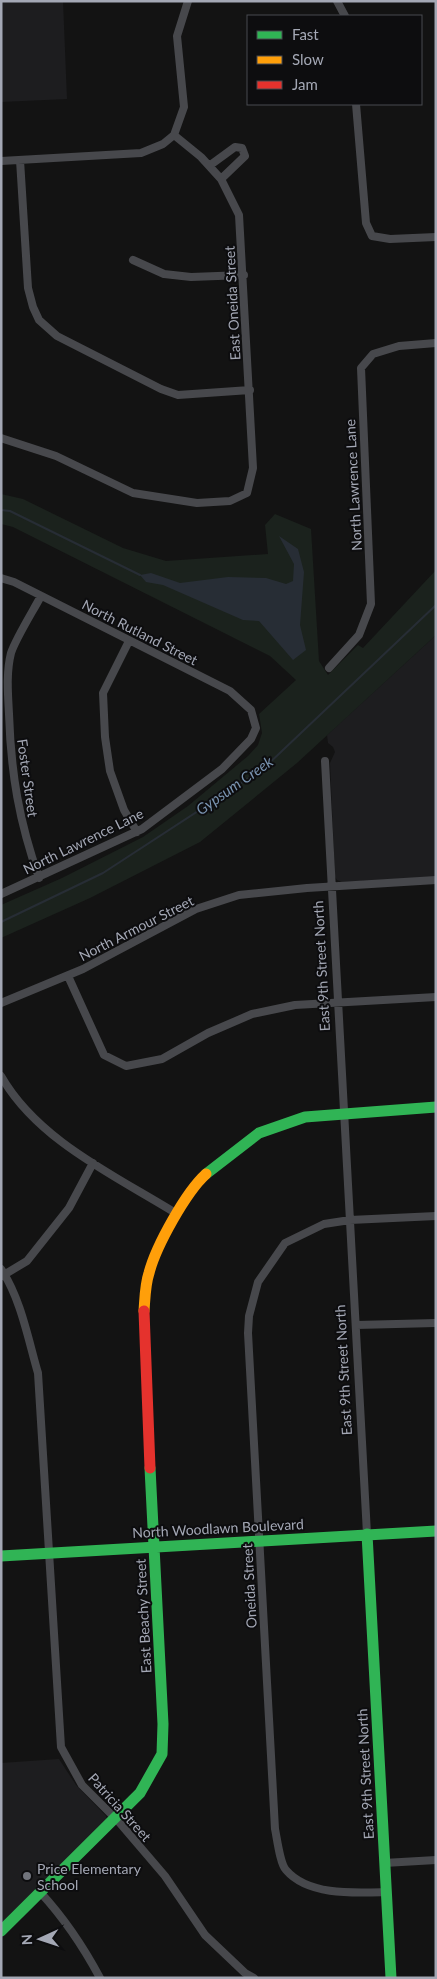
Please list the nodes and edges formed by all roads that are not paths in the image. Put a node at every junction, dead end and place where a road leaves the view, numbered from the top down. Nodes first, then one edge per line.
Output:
1 (188, 1) edge
2 (337, 1) edge
3 (344, 15) edge
4 (356, 105) edge
5 (174, 135) junction
6 (20, 160) junction
7 (1, 161) edge
8 (210, 166) junction
9 (221, 179) junction
10 (436, 237) edge
11 (133, 260) dead end
12 (244, 275) junction
13 (436, 343) edge
14 (250, 390) junction
15 (1, 438) edge
16 (1, 578) edge
17 (41, 596) junction
18 (129, 641) junction
19 (329, 668) dead end
20 (255, 723) joint
21 (325, 761) dead end
22 (137, 832) junction
23 (39, 878) junction
24 (436, 880) edge
25 (332, 886) junction
26 (1, 894) edge
27 (68, 976) junction
28 (436, 997) edge
29 (338, 1002) junction
30 (1, 1004) edge
31 (1, 1076) edge
32 (436, 1107) edge
33 (344, 1113) junction
34 (93, 1163) junction
35 (178, 1214) junction
36 (436, 1216) edge
37 (350, 1220) junction
38 (2, 1273) edge
39 (436, 1322) edge
40 (356, 1325) junction
41 (436, 1531) edge
42 (367, 1534) junction
43 (259, 1541) junction
44 (154, 1547) junction
45 (50, 1554) junction
46 (1, 1556) edge
47 (116, 1819) junction
48 (436, 1860) edge
49 (384, 1863) junction
50 (40, 1892) junction
51 (386, 1892) junction
52 (1, 1932) edge
53 (100, 1978) edge
54 (254, 1978) edge
55 (391, 1978) edge

1 - 5 street
2 - 3 street
4 - 10 street
5 - 6 street
5 - 8 street, East Oneida Street
6 - 7 street
6 - 14 street
8 - 9 street, East Oneida Street
8 - 9 street
9 - 12 street, East Oneida Street
11 - 12 street
12 - 14 street, East Oneida Street
13 - 19 street, North Lawrence Lane
14 - 15 street, East Oneida Street
16 - 17 street, North Rutland Street
17 - 18 street, North Rutland Street
17 - 23 street, Foster Street
18 - 20 street, North Rutland Street
18 - 22 street
20 - 22 street, North Lawrence Lane
21 - 25 street, East 9th Street North
22 - 23 street, North Lawrence Lane
23 - 26 street, North Lawrence Lane
24 - 25 street, North Armour Street
25 - 27 street, North Armour Street
25 - 29 street, East 9th Street North
27 - 29 street
27 - 30 street, North Armour Street
28 - 29 street
29 - 33 street, East 9th Street North
31 - 34 street
32 - 33 street, East Beachy Street
33 - 35 street, East Beachy Street
33 - 37 street, East 9th Street North
34 - 35 street
34 - 38 street
35 - 44 street, East Beachy Street
36 - 37 street, Oneida Street
37 - 40 street, East 9th Street North
37 - 43 street, Oneida Street
38 - 45 street, Patricia Street
39 - 40 street
40 - 42 street, East 9th Street North
41 - 42 street, North Woodlawn Boulevard
42 - 43 street, North Woodlawn Boulevard
42 - 49 street, East 9th Street North
43 - 44 street, North Woodlawn Boulevard
43 - 51 street, Oneida Street
44 - 45 street, North Woodlawn Boulevard
44 - 47 street, East Beachy Street
45 - 46 street, North Woodlawn Boulevard
45 - 47 street, Patricia Street
47 - 50 street, East Beachy Street
47 - 54 street, Patricia Street
48 - 49 street
49 - 51 street, East 9th Street North
50 - 52 street, East Beachy Street
50 - 53 street
51 - 55 street, East 9th Street North

